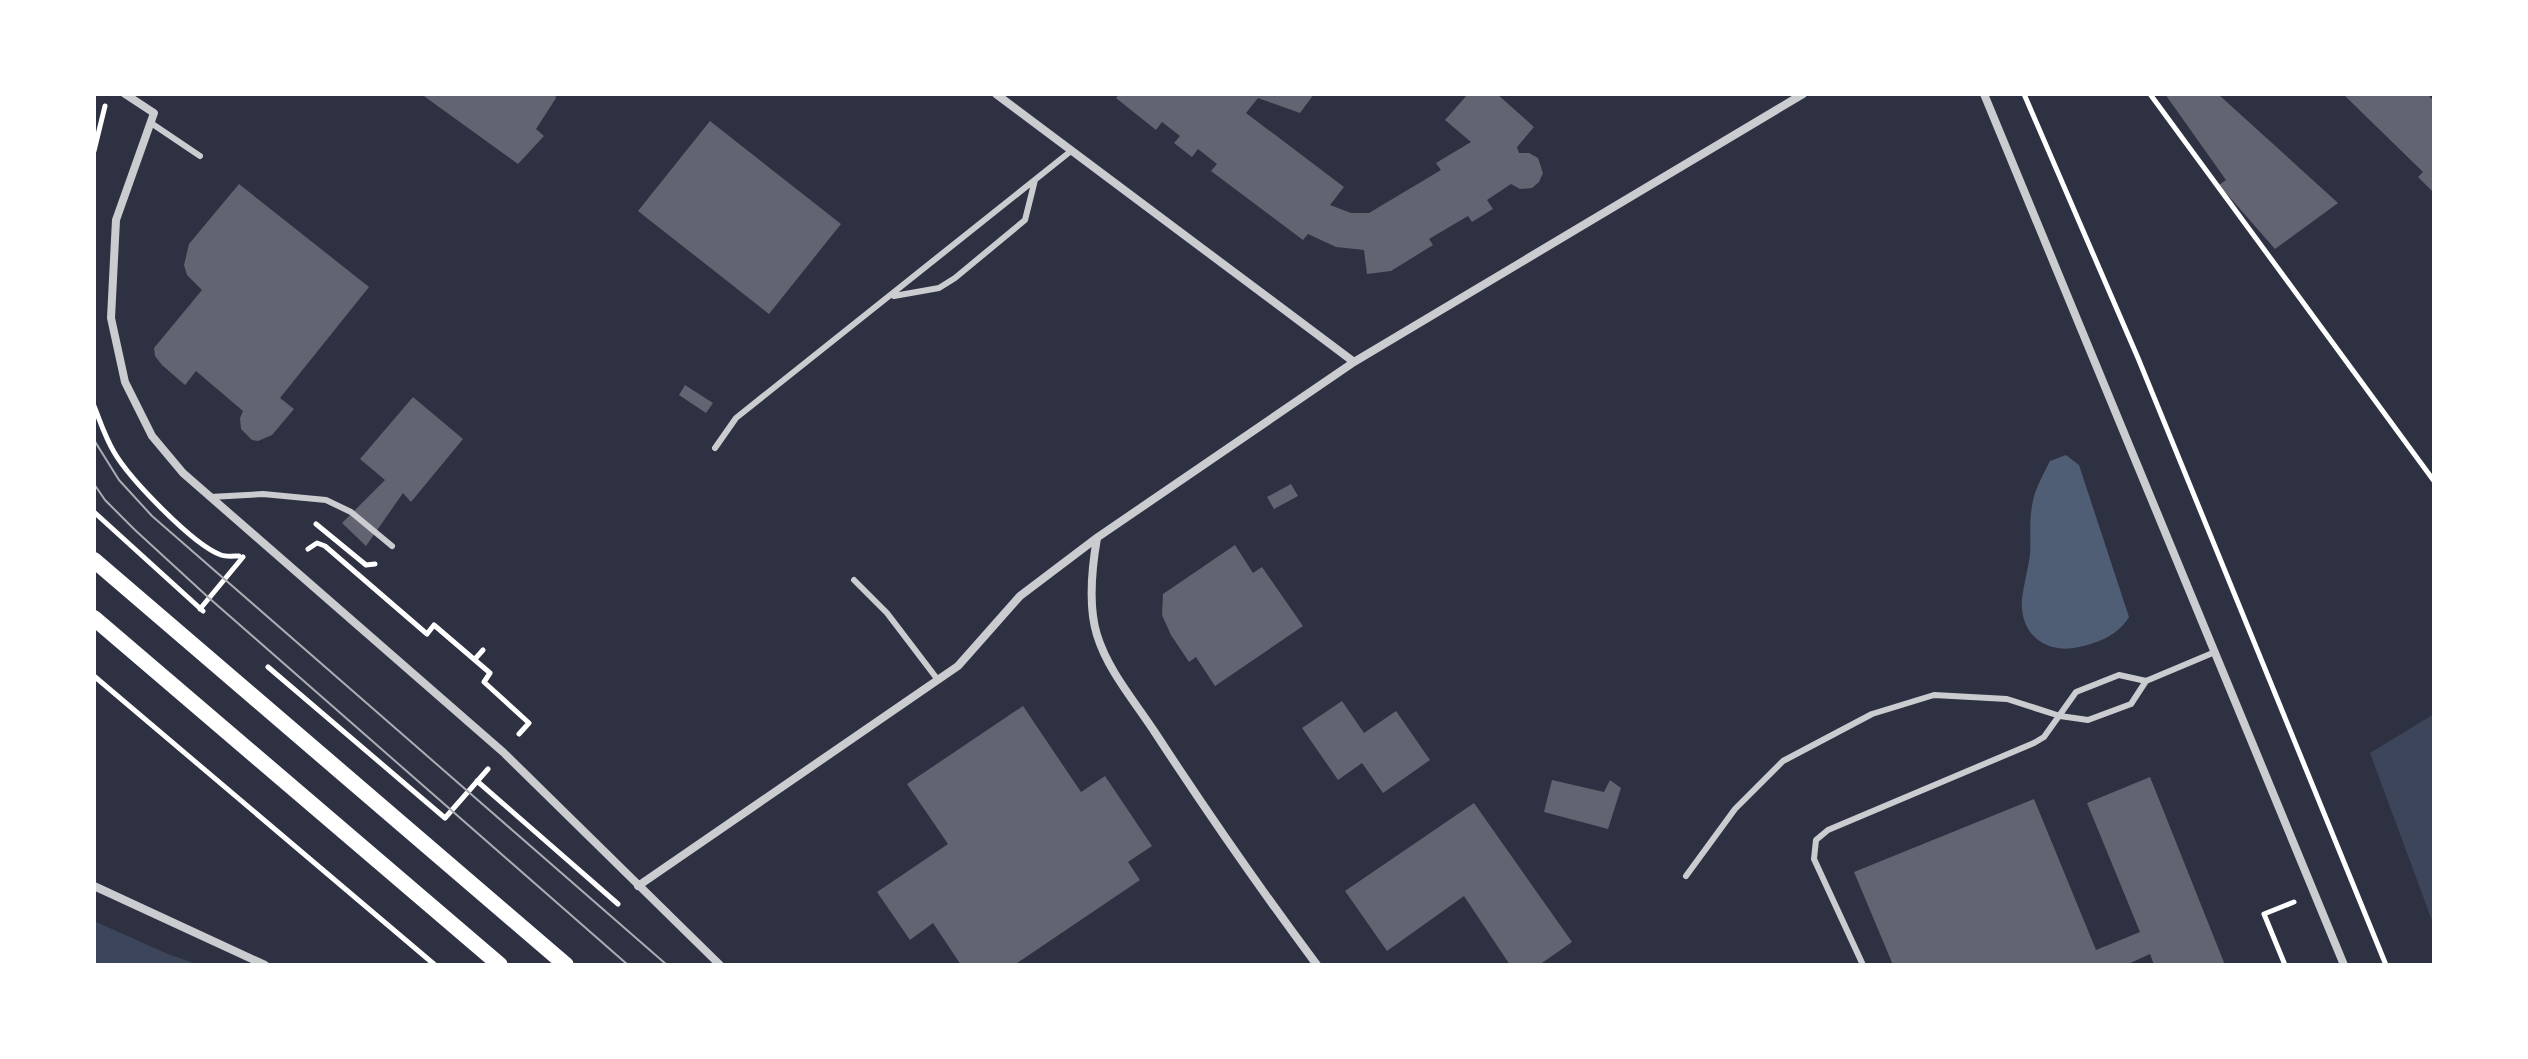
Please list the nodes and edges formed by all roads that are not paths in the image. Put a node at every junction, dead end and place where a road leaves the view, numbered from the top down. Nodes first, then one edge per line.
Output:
1 (125, 94) edge
2 (996, 94) edge
3 (1803, 94) edge
4 (1984, 94) edge
5 (151, 123) junction
6 (1071, 151) junction
7 (200, 156) dead end
8 (1035, 178) junction
9 (890, 296) junction
10 (1354, 362) junction
11 (715, 448) dead end
12 (210, 497) junction
13 (1098, 537) junction
14 (392, 546) dead end
15 (94, 560) edge
16 (854, 580) dead end
17 (94, 618) edge
18 (2215, 652) junction
19 (938, 680) junction
20 (2146, 681) junction
21 (2060, 716) junction
22 (1686, 876) dead end
23 (94, 886) edge
24 (638, 886) junction
25 (265, 965) edge
26 (500, 965) edge
27 (566, 965) edge
28 (720, 965) edge
29 (1317, 965) edge
30 (1863, 965) edge
31 (2344, 965) edge

1 - 5 street
2 - 6 street
3 - 10 street
4 - 18 street
5 - 7 lane
5 - 12 street
6 - 8 lane
6 - 10 street
8 - 9 lane
8 - 9 lane
9 - 11 lane
10 - 13 street
12 - 14 lane
12 - 24 street
13 - 19 street
13 - 29 street
15 - 27 main road
16 - 19 lane
17 - 26 main road
18 - 20 lane
18 - 31 street
19 - 24 street
20 - 21 lane
20 - 21 lane
21 - 22 lane
21 - 30 lane
23 - 25 street
24 - 28 street

